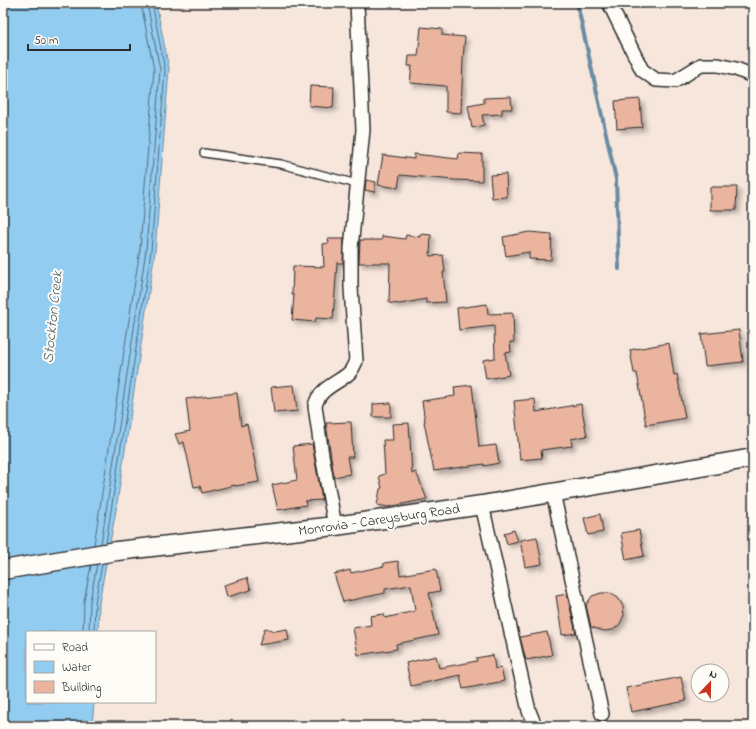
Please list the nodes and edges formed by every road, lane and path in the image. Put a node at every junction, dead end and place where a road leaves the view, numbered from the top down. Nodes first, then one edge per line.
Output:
1 (357, 3) edge
2 (610, 3) edge
3 (753, 76) edge
4 (204, 153) dead end
5 (357, 184) junction
6 (753, 458) edge
7 (553, 493) junction
8 (482, 505) junction
9 (335, 526) junction
10 (3, 570) edge
11 (602, 714) dead end
12 (535, 726) edge

1 - 5 street
2 - 3 street
4 - 5 lane
5 - 9 street
6 - 7 main road, Monrovia - Careysburg Road
7 - 8 main road, Monrovia - Careysburg Road
7 - 11 street
8 - 9 main road, Monrovia - Careysburg Road
8 - 12 street
9 - 10 main road, Monrovia - Careysburg Road

